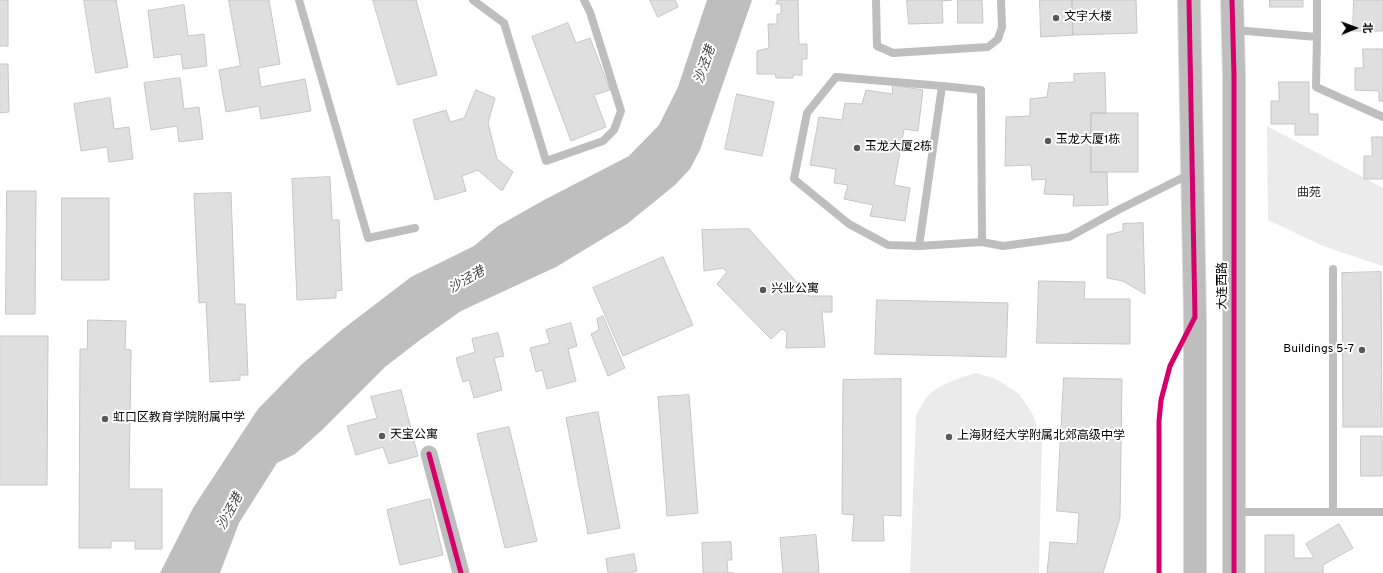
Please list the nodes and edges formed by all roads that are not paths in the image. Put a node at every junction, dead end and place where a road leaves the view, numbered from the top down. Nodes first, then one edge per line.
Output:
1 (299, 0) edge
2 (473, 0) edge
3 (584, 0) edge
4 (876, 0) edge
5 (1001, 0) edge
6 (1189, 0) edge
7 (1232, 0) edge
8 (1317, 0) edge
9 (1233, 30) junction
10 (1317, 37) junction
11 (942, 86) junction
12 (1383, 117) edge
13 (1192, 173) junction
14 (415, 228) dead end
15 (982, 242) junction
16 (919, 246) junction
17 (1333, 269) dead end
18 (429, 454) dead end
19 (1234, 512) junction
20 (1333, 512) junction
21 (1383, 512) edge
22 (462, 573) edge
23 (1195, 573) edge
24 (1234, 573) edge

1 - 14 lane
2 - 3 lane
4 - 5 lane
6 - 13 main road
7 - 9 main road, 大连西路
8 - 10 lane
9 - 10 lane
9 - 19 main road, 大连西路
10 - 12 lane
11 - 15 lane
11 - 16 lane
11 - 16 lane
13 - 15 lane
13 - 23 main road
15 - 16 lane
17 - 20 lane
18 - 22 street
19 - 20 lane
19 - 24 main road, 大连西路
20 - 21 lane

